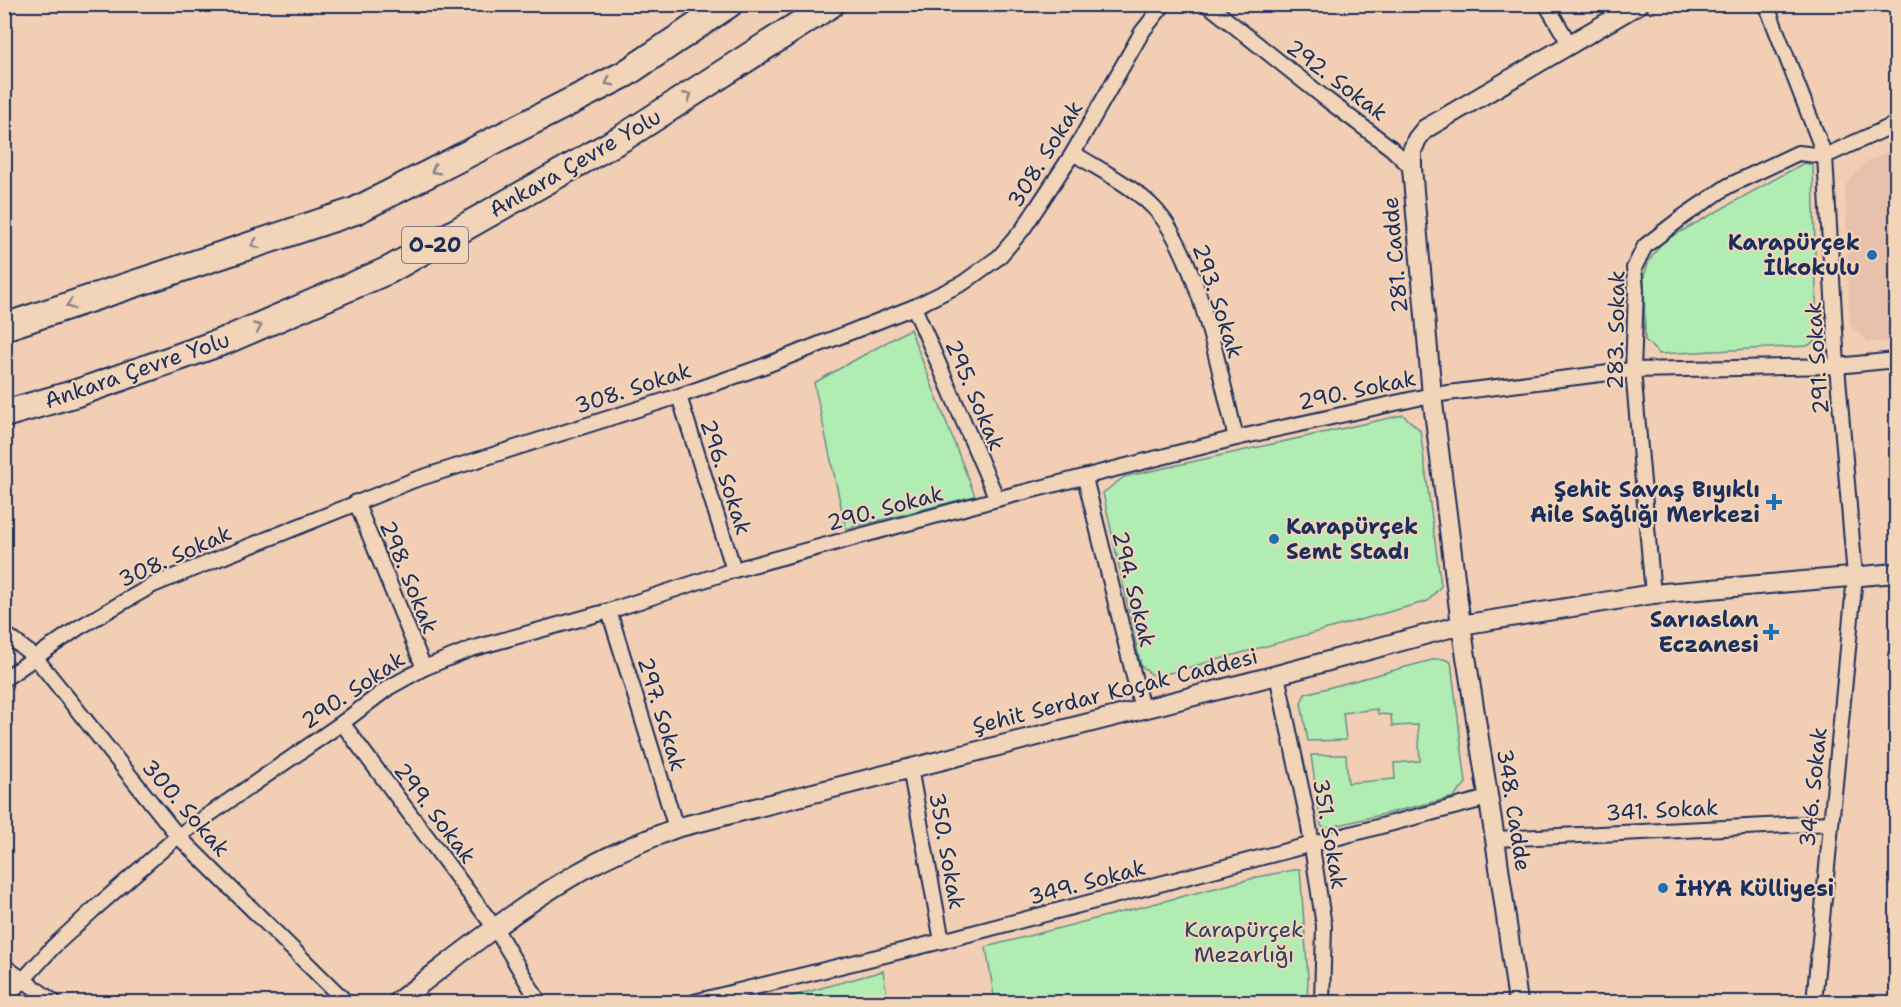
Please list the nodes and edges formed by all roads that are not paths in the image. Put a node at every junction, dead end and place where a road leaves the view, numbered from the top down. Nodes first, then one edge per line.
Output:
1 (729, 4) edge
2 (831, 4) edge
3 (1164, 4) edge
4 (1207, 4) edge
5 (1546, 4) edge
6 (1638, 4) edge
7 (1766, 4) edge
8 (1570, 45) junction
9 (1896, 124) edge
10 (1073, 153) junction
11 (1826, 156) junction
12 (1412, 168) junction
13 (914, 307) junction
14 (4, 327) edge
15 (1896, 360) edge
16 (1837, 366) junction
17 (1633, 370) junction
18 (1432, 395) junction
19 (679, 396) junction
20 (4, 414) edge
21 (1236, 438) junction
22 (1085, 478) junction
23 (997, 499) junction
24 (356, 502) junction
25 (734, 570) junction
26 (1896, 573) edge
27 (1855, 576) junction
28 (1653, 594) junction
29 (609, 611) junction
30 (1461, 625) junction
31 (4, 633) edge
32 (35, 657) junction
33 (424, 668) junction
34 (1277, 675) junction
35 (4, 679) edge
36 (1142, 709) junction
37 (342, 723) junction
38 (910, 768) junction
39 (1488, 798) junction
40 (1831, 823) junction
41 (676, 828) junction
42 (178, 836) junction
43 (1495, 839) junction
44 (1312, 845) junction
45 (495, 928) junction
46 (942, 941) junction
47 (4, 966) edge
48 (21, 980) junction
49 (730, 998) edge
50 (4, 1001) edge
51 (54, 1002) edge
52 (346, 1002) edge
53 (397, 1002) edge
54 (539, 1002) edge
55 (694, 1002) edge
56 (1322, 1002) edge
57 (1518, 1002) edge
58 (1814, 1002) edge

1 -> 14 highway
20 -> 2 highway, Ankara Çevre Yolu / O-20
3 - 10 street, 308. Sokak
4 - 12 street, 292. Sokak
5 - 8 street
6 - 8 street, 281. Cadde
7 - 11 street, 291. Sokak
8 - 12 street, 281. Cadde
9 - 11 street, 283. Sokak
10 - 13 street, 308. Sokak
10 - 21 street, 293. Sokak
11 - 16 street, 291. Sokak
11 - 17 street, 283. Sokak
12 - 18 street, 281. Cadde
13 - 19 street, 308. Sokak
13 - 23 street, 295. Sokak
15 - 16 street, 290. Sokak
16 - 17 street, 290. Sokak
16 - 27 street, 291. Sokak
17 - 18 street, 290. Sokak
17 - 28 street, 283. Sokak
18 - 21 street, 290. Sokak
18 - 30 street, 281. Cadde
19 - 24 street, 308. Sokak
19 - 25 street, 296. Sokak
21 - 22 street, 290. Sokak
22 - 23 street, 290. Sokak
22 - 36 street, 294. Sokak
23 - 25 street, 290. Sokak
24 - 32 street, 308. Sokak
24 - 33 street, 298. Sokak
25 - 29 street, 290. Sokak
26 - 27 street, Şehit Serdar Koçak Caddesi
27 - 28 street, Şehit Serdar Koçak Caddesi
27 - 40 street, 346. Sokak
28 - 30 street, Şehit Serdar Koçak Caddesi
29 - 33 street, 290. Sokak
29 - 41 street, 297. Sokak
30 - 34 street, Şehit Serdar Koçak Caddesi
30 - 39 street, 348. Cadde
31 - 32 street, 300. Sokak
32 - 35 street, 308. Sokak
32 - 42 street, 300. Sokak
33 - 37 street, 290. Sokak
34 - 36 street, Şehit Serdar Koçak Caddesi
34 - 44 street, 351. Sokak
36 - 38 street, Şehit Serdar Koçak Caddesi
37 - 42 street, 290. Sokak
37 - 45 street, 299. Sokak
38 - 41 street, Şehit Serdar Koçak Caddesi
38 - 46 street, 350. Sokak
39 - 43 street, 348. Cadde
39 - 44 street, 349. Sokak
40 - 43 street, 341. Sokak
40 - 58 street, 346. Sokak
41 - 45 street, Şehit Serdar Koçak Caddesi
42 - 48 street, 290. Sokak
42 - 52 street, 300. Sokak
43 - 57 street, 348. Cadde
44 - 46 street, 349. Sokak
44 - 56 street, 351. Sokak
45 - 53 street, Şehit Serdar Koçak Caddesi
45 - 54 street, 299. Sokak
46 - 49 street, 349. Sokak
47 - 48 street
48 - 50 street, 290. Sokak
48 - 51 street
49 - 55 street, 349. Sokak

